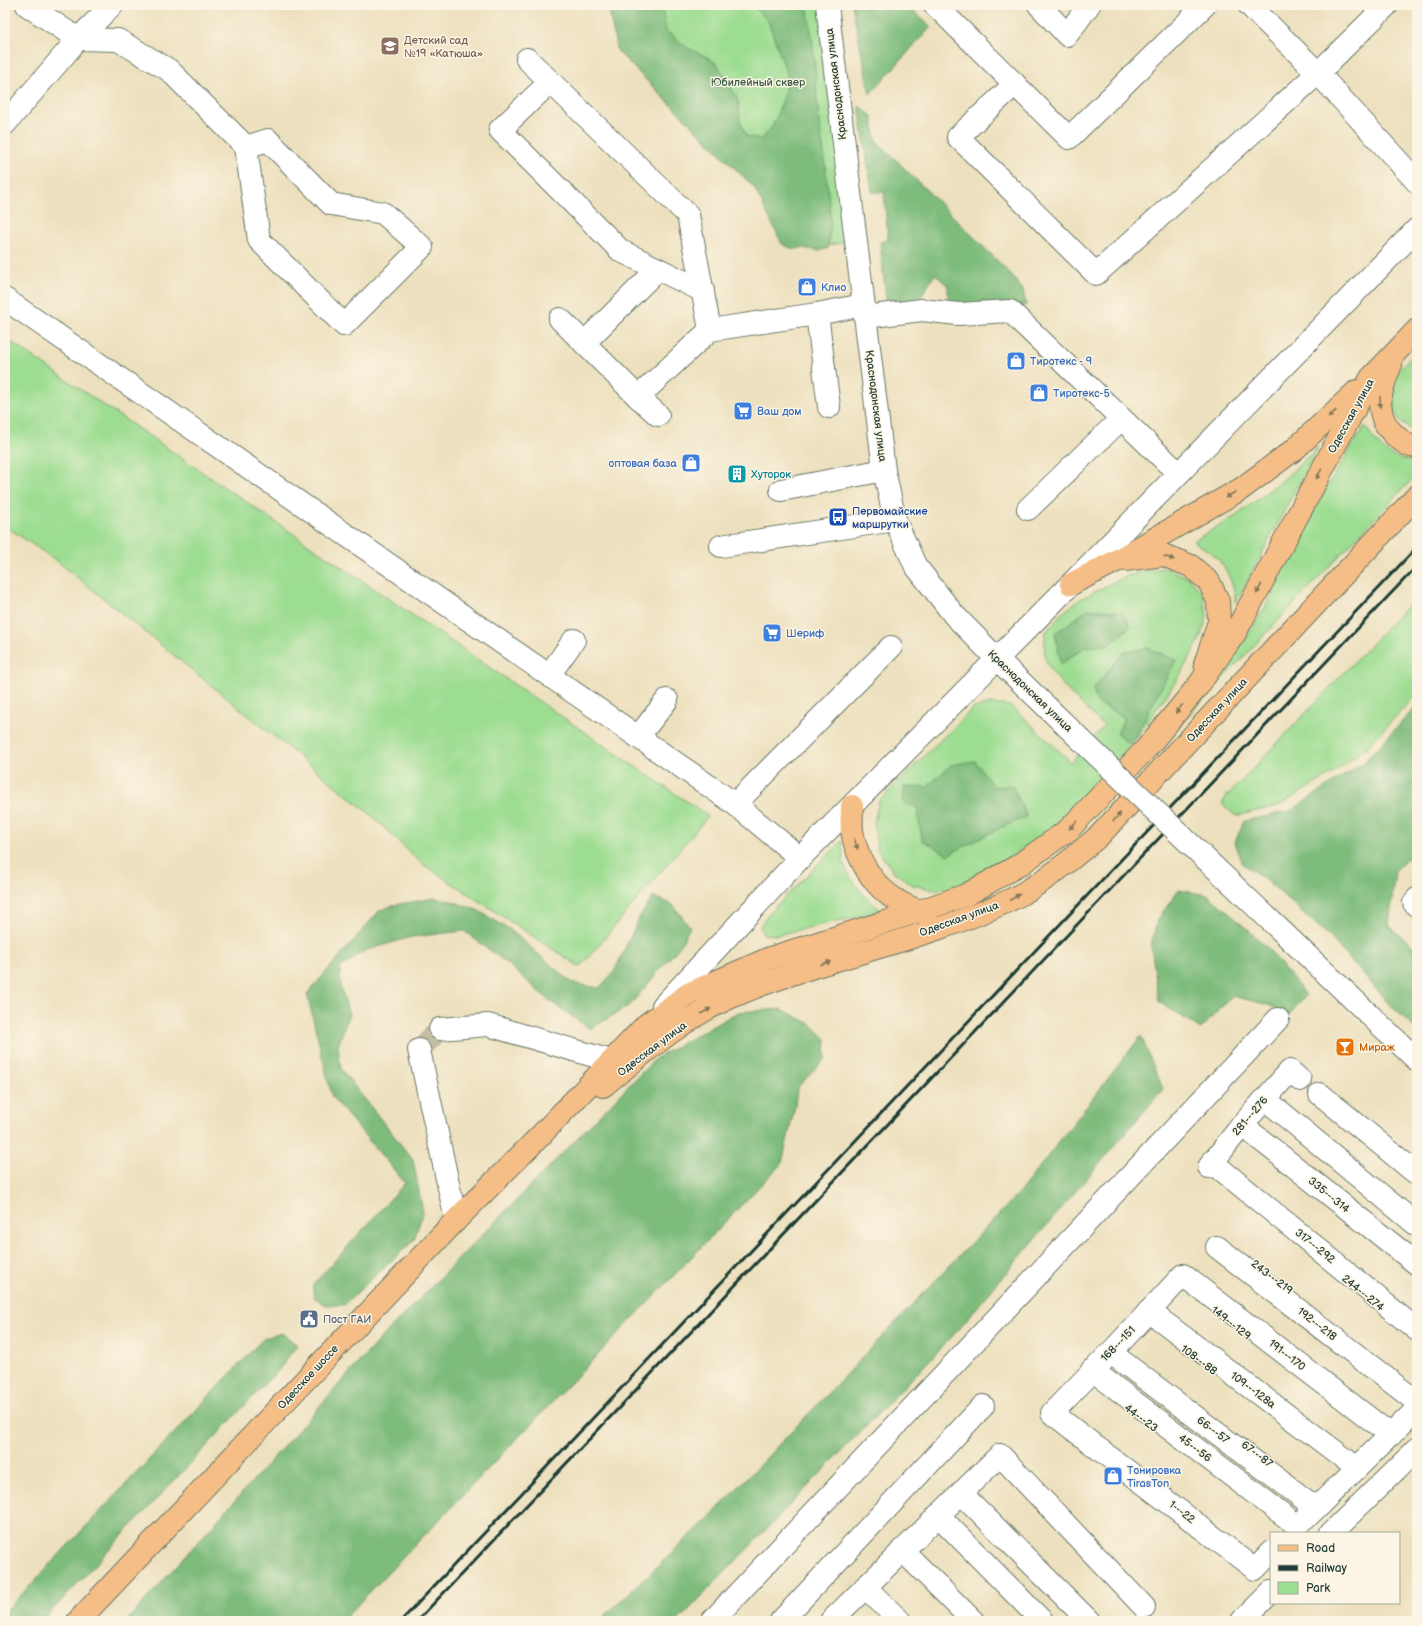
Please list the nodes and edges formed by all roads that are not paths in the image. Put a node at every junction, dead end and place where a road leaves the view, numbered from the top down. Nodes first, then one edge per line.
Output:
1 (27, 5) edge
2 (112, 5) edge
3 (827, 5) edge
4 (935, 5) edge
5 (1039, 5) edge
6 (1089, 5) edge
7 (1205, 5) edge
8 (1249, 5) edge
9 (1387, 5) edge
10 (78, 39) junction
11 (527, 59) dead end
12 (1318, 74) junction
13 (550, 82) junction
14 (1015, 84) junction
15 (5, 124) edge
16 (246, 147) junction
17 (1417, 182) edge
18 (1417, 229) edge
19 (658, 269) junction
20 (703, 291) junction
21 (5, 299) edge
22 (864, 311) junction
23 (817, 314) junction
24 (560, 319) dead end
25 (710, 330) junction
26 (1417, 330) edge
27 (584, 343) junction
28 (1396, 352) junction
29 (1370, 378) junction
30 (638, 397) junction
31 (828, 407) dead end
32 (658, 414) dead end
33 (1121, 419) junction
34 (1417, 447) edge
35 (884, 470) junction
36 (1178, 473) junction
37 (781, 490) dead end
38 (1417, 496) edge
39 (1028, 509) dead end
40 (896, 520) junction
41 (721, 546) dead end
42 (1116, 560) junction
43 (1071, 584) junction
44 (574, 640) dead end
45 (891, 647) dead end
46 (997, 659) junction
47 (549, 675) junction
48 (1198, 686) junction
49 (667, 700) dead end
50 (638, 737) junction
51 (735, 804) junction
52 (852, 806) junction
53 (800, 858) junction
54 (1417, 899) edge
55 (1417, 906) edge
56 (920, 911) junction
57 (951, 924) junction
58 (1278, 1019) dead end
59 (646, 1025) junction
60 (440, 1029) tunnel mouth
61 (419, 1050) dead end
62 (1417, 1060) edge
63 (611, 1061) junction
64 (1295, 1076) dead end
65 (1320, 1094) dead end
66 (1265, 1099) junction
67 (1242, 1125) junction
68 (541, 1135) junction
69 (1212, 1167) junction
70 (1417, 1174) edge
71 (456, 1220) junction
72 (1417, 1224) edge
73 (1220, 1242) joint
74 (1417, 1264) edge
75 (1180, 1278) joint
76 (1146, 1315) junction
77 (1417, 1330) edge
78 (1417, 1337) edge
79 (1114, 1350) junction
80 (1089, 1373) junction
81 (1417, 1388) edge
82 (1417, 1402) edge
83 (983, 1406) dead end
84 (1417, 1409) edge
85 (1052, 1412) joint
86 (1386, 1436) junction
87 (1417, 1449) edge
88 (1354, 1472) junction
89 (961, 1493) junction
90 (1318, 1506) junction
91 (938, 1515) junction
92 (1293, 1530) edge
93 (1332, 1532) edge
94 (902, 1550) junction
95 (1270, 1553) edge
96 (865, 1587) junction
97 (1270, 1593) edge
98 (1144, 1607) dead end
99 (835, 1620) edge
100 (78, 1621) edge
101 (712, 1621) edge
102 (781, 1621) edge
103 (900, 1621) edge
104 (973, 1621) edge
105 (1042, 1621) edge
106 (1089, 1621) edge
107 (1242, 1621) edge

1 - 10 street
2 - 10 street
3 - 22 street, Краснодонская улица
4 - 14 street
5 - 6 street
7 - 14 street
8 - 12 street
9 - 12 street
10 - 15 street
10 - 16 street
11 - 13 street
12 - 14 street
12 - 17 street
13 - 19 street
13 - 20 street
16 - 16 street
18 - 36 street, Одесская улица
19 - 20 street
19 - 27 street
20 - 25 street
21 - 47 street
22 - 23 street
22 - 33 street
22 - 35 street, Краснодонская улица
23 - 25 street
23 - 31 street
24 - 27 street
25 - 30 street
26 - 28 main road, Одесская улица
27 - 30 street
28 - 29 main road, Одесская улица
28 -> 34 main road
29 -> 42 main road
29 -> 48 main road, Одесская улица
30 - 32 street
33 - 36 street
33 - 39 street
35 - 37 street
35 - 40 street, Краснодонская улица
36 - 43 street, Одесская улица
57 -> 38 main road, Одесская улица
40 - 41 street
40 - 46 street, Краснодонская улица
42 - 43 main road
42 -> 48 main road
43 - 46 street, Одесская улица
44 - 47 street
45 - 51 street
46 - 52 street, Одесская улица
46 - 62 street, Краснодонская улица, bridge
47 - 50 street
48 -> 56 main road, Одесская улица
49 - 50 street
50 - 51 street
51 - 53 street
52 - 53 street, Одесская улица
52 -> 56 main road
53 - 59 street, Одесская улица
54 - 55 street
56 - 57 main road
56 - 59 main road, Одесская улица
68 -> 57 main road, Одесская улица
58 - 101 street
59 - 63 main road, Одесская улица
60 - 63 street
61 - 71 street
63 - 68 main road, Одесская улица
64 - 66 street, 281---276
65 - 70 street
66 - 67 street, 281---276
66 - 72 street
67 - 69 street, 281---276
67 - 74 street, 335---314
68 - 71 main road, Одесское шоссе
69 - 77 street, 317---292
69 - 78 street, 244---274
71 - 100 main road, Одесское шоссе
73 - 81 street, 243---219
73 - 82 street, 192---218
75 - 76 street, 168---151
75 - 86 street, 191---170
76 - 79 street, 168---151
76 - 88 street, 109---128а
79 - 80 street, 168---151
79 - 90 street, 67---87
80 - 85 street, 168---151
80 - 92 street, 45---56
83 - 102 street
84 - 86 street
85 - 95 street, 1---22
86 - 88 street
87 - 93 street
88 - 90 street
89 - 91 street
89 - 98 street
89 - 106 street
90 - 92 street
91 - 94 street
91 - 105 street
94 - 96 street
94 - 104 street
96 - 99 street
96 - 103 street
97 - 107 street

